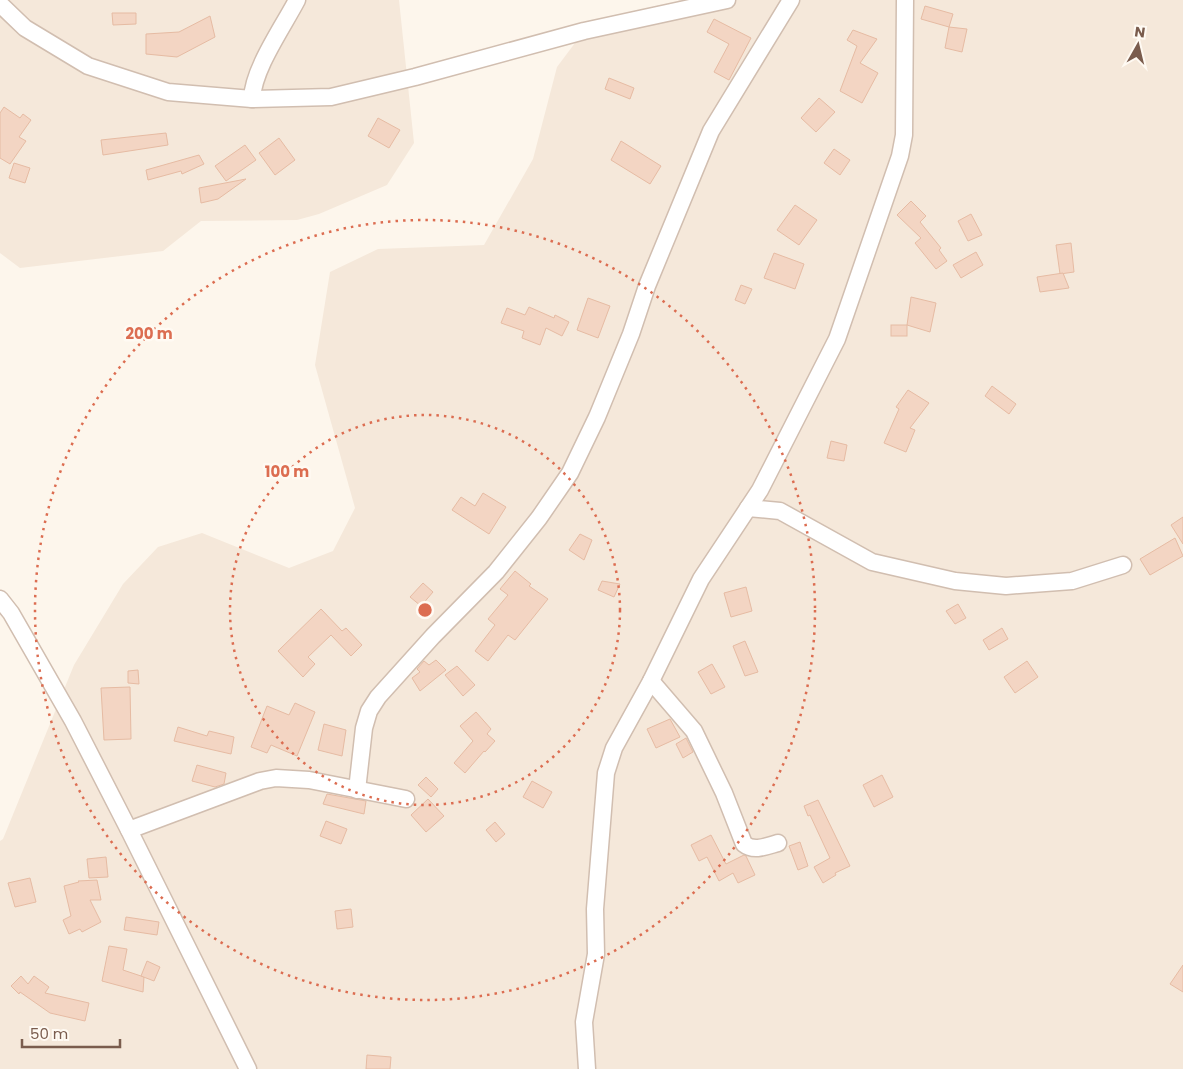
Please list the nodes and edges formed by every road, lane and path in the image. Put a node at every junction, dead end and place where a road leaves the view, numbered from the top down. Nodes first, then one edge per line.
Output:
1 (297, 0) edge
2 (727, 0) edge
3 (791, 0) edge
4 (905, 0) edge
5 (0, 4) edge
6 (252, 99) junction
7 (765, 480) junction
8 (748, 508) junction
9 (780, 511) junction
10 (1123, 565) dead end
11 (0, 599) edge
12 (651, 681) junction
13 (357, 790) junction
14 (406, 799) dead end
15 (129, 830) junction
16 (778, 844) dead end
17 (248, 1069) edge
18 (587, 1069) edge

1 - 6 street
2 - 6 street
3 - 13 street
4 - 7 street
5 - 6 street
7 - 8 street
7 - 9 street
8 - 9 street
8 - 12 street
9 - 10 street
11 - 15 street
12 - 16 street
12 - 18 street
13 - 14 street
13 - 15 street
15 - 17 street

